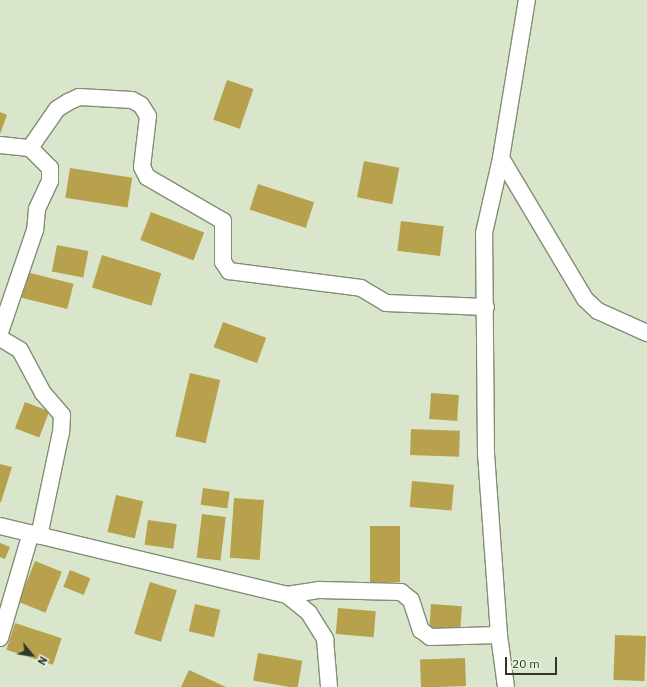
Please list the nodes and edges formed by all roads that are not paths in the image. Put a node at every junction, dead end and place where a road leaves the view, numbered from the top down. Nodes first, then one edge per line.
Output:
1 (527, 0) edge
2 (0, 146) edge
3 (30, 148) junction
4 (501, 158) junction
5 (486, 307) junction
6 (0, 332) edge
7 (647, 333) edge
8 (0, 338) edge
9 (0, 526) edge
10 (35, 534) junction
11 (287, 595) junction
12 (499, 635) junction
13 (0, 638) edge
14 (329, 687) edge
15 (506, 687) edge

1 - 4 street
2 - 3 street
3 - 5 street
3 - 6 street
4 - 5 street
4 - 7 street
5 - 12 street
8 - 10 street
9 - 10 street
10 - 11 street
10 - 13 street
11 - 12 street
11 - 14 street
12 - 15 street

